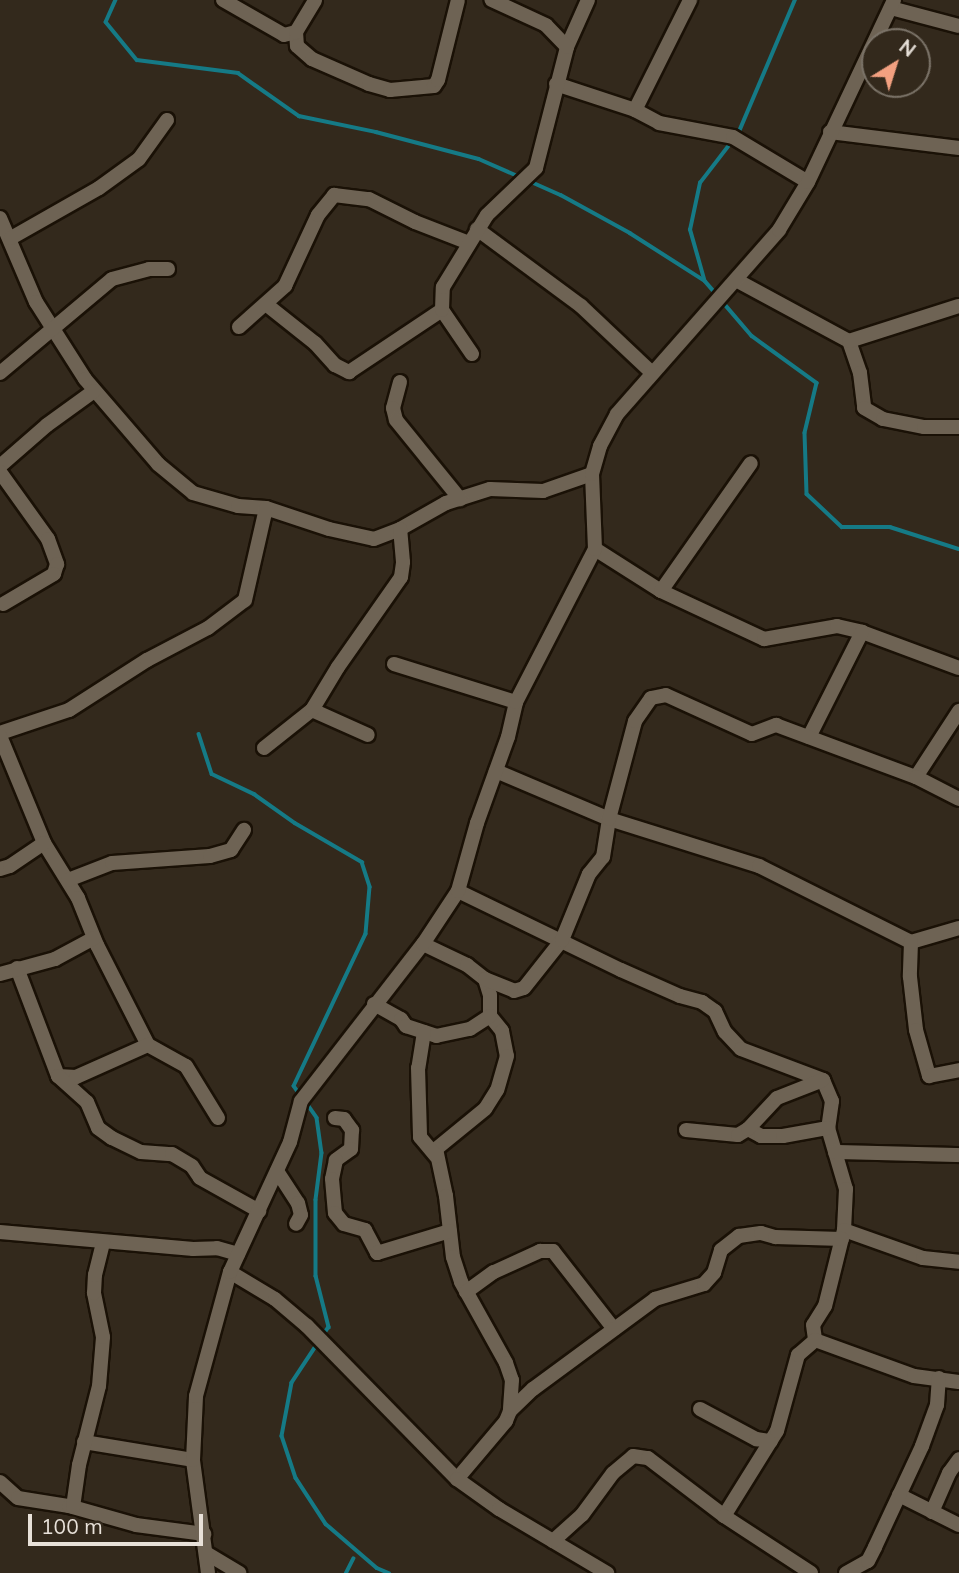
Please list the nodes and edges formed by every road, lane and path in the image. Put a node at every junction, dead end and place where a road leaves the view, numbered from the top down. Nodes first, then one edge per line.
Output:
1 (223, 0) edge
2 (315, 0) edge
3 (458, 0) edge
4 (492, 0) edge
5 (588, 0) edge
6 (682, 3) edge
7 (892, 4) edge
8 (959, 26) edge
9 (296, 32) junction
10 (567, 47) junction
11 (556, 84) junction
12 (635, 110) junction
13 (167, 120) dead end
14 (830, 132) junction
15 (959, 148) edge
16 (808, 182) junction
17 (0, 218) edge
18 (477, 229) junction
19 (11, 238) junction
20 (468, 243) junction
21 (168, 269) dead end
22 (736, 280) junction
23 (267, 305) junction
24 (959, 306) edge
25 (442, 310) junction
26 (239, 327) dead end
27 (51, 332) junction
28 (849, 341) junction
29 (472, 354) dead end
30 (0, 373) edge
31 (652, 373) junction
32 (400, 382) dead end
33 (94, 391) junction
34 (959, 428) edge
35 (751, 463) dead end
36 (0, 466) edge
37 (0, 472) edge
38 (592, 474) junction
39 (460, 499) junction
40 (265, 508) junction
41 (400, 529) junction
42 (595, 549) junction
43 (661, 591) junction
44 (3, 604) dead end
45 (862, 632) junction
46 (394, 664) dead end
47 (959, 667) edge
48 (516, 702) junction
49 (313, 710) junction
50 (959, 712) edge
51 (0, 735) edge
52 (368, 735) dead end
53 (809, 737) junction
54 (264, 748) dead end
55 (496, 771) junction
56 (916, 777) junction
57 (959, 799) edge
58 (609, 819) junction
59 (244, 830) dead end
60 (44, 843) junction
61 (0, 869) edge
62 (68, 880) junction
63 (458, 891) junction
64 (959, 928) edge
65 (94, 938) junction
66 (562, 940) junction
67 (911, 942) junction
68 (423, 944) junction
69 (17, 968) junction
70 (0, 974) edge
71 (485, 979) junction
72 (374, 1004) junction
73 (489, 1016) junction
74 (424, 1032) junction
75 (148, 1045) junction
76 (959, 1070) edge
77 (58, 1076) junction
78 (823, 1080) junction
79 (218, 1118) dead end
80 (335, 1118) dead end
81 (828, 1128) junction
82 (748, 1129) junction
83 (687, 1130) dead end
84 (835, 1152) junction
85 (436, 1156) junction
86 (959, 1156) edge
87 (276, 1171) junction
88 (259, 1211) junction
89 (296, 1224) dead end
90 (450, 1231) junction
91 (0, 1232) edge
92 (843, 1235) junction
93 (103, 1242) junction
94 (238, 1254) junction
95 (959, 1262) edge
96 (230, 1272) junction
97 (466, 1292) junction
98 (614, 1329) junction
99 (815, 1340) junction
100 (939, 1378) junction
101 (959, 1382) edge
102 (700, 1409) dead end
103 (510, 1411) junction
104 (771, 1441) junction
105 (84, 1442) junction
106 (959, 1459) edge
107 (193, 1460) junction
108 (457, 1479) junction
109 (0, 1482) edge
110 (899, 1495) junction
111 (73, 1507) junction
112 (932, 1512) junction
113 (724, 1516) junction
114 (959, 1525) edge
115 (204, 1534) junction
116 (553, 1541) junction
117 (206, 1553) junction
118 (208, 1573) edge
119 (239, 1573) edge
120 (607, 1573) edge
121 (811, 1573) edge
122 (846, 1573) edge

1 - 9 street
2 - 9 street
3 - 9 street
4 - 10 street
5 - 10 street
6 - 12 street
7 - 8 street
7 - 14 street
10 - 11 street
11 - 12 street
11 - 18 street
12 - 16 street
13 - 19 street
14 - 15 street
14 - 16 street
16 - 22 street
17 - 19 street
18 - 20 street
18 - 31 street
19 - 27 street
20 - 23 street
20 - 25 street
21 - 27 street
22 - 28 street
22 - 31 street
23 - 25 street
23 - 26 street
24 - 28 street
25 - 29 street
27 - 30 street
27 - 33 street
28 - 34 street
31 - 38 street
32 - 39 street
33 - 36 street
33 - 40 street
35 - 43 street
37 - 44 street
38 - 39 street
38 - 42 street
39 - 41 street
40 - 41 street
40 - 51 street
41 - 49 street
42 - 43 street
42 - 48 street
43 - 45 street
45 - 47 street
45 - 53 street
46 - 48 street
48 - 55 street
49 - 52 street
49 - 54 street
50 - 56 street
51 - 60 street
53 - 56 street
53 - 58 street
55 - 58 street
55 - 63 street
56 - 57 street
58 - 66 street
58 - 67 street
59 - 62 street
60 - 61 street
60 - 62 street
62 - 65 street
63 - 66 street
63 - 68 street
64 - 67 street
65 - 69 street
65 - 75 street
66 - 71 street
66 - 78 street
67 - 76 street
68 - 71 street
68 - 72 street
69 - 70 street
69 - 77 street
71 - 73 street
72 - 74 street
72 - 87 street
73 - 74 street
73 - 85 street
74 - 85 street
75 - 77 street
75 - 79 street
77 - 88 street
78 - 81 street
78 - 82 street
80 - 90 street
81 - 82 street
81 - 84 street
82 - 83 street
84 - 86 street
84 - 92 street
85 - 90 street
87 - 88 street
87 - 89 street
88 - 94 street
90 - 97 street
91 - 93 street
92 - 95 street
92 - 98 street
92 - 99 street
93 - 94 street
93 - 105 street
94 - 96 street
96 - 107 street
96 - 108 street
97 - 98 street
97 - 103 street
98 - 103 street
99 - 100 street
99 - 104 street
100 - 101 street
100 - 110 street
102 - 104 street
103 - 108 street
104 - 113 street
105 - 107 street
105 - 111 street
106 - 112 street
107 - 115 street
108 - 116 street
109 - 111 street
110 - 112 street
110 - 122 street
111 - 115 street
112 - 114 street
113 - 116 street
113 - 121 street
115 - 117 street
116 - 120 street
117 - 118 street
117 - 119 street

